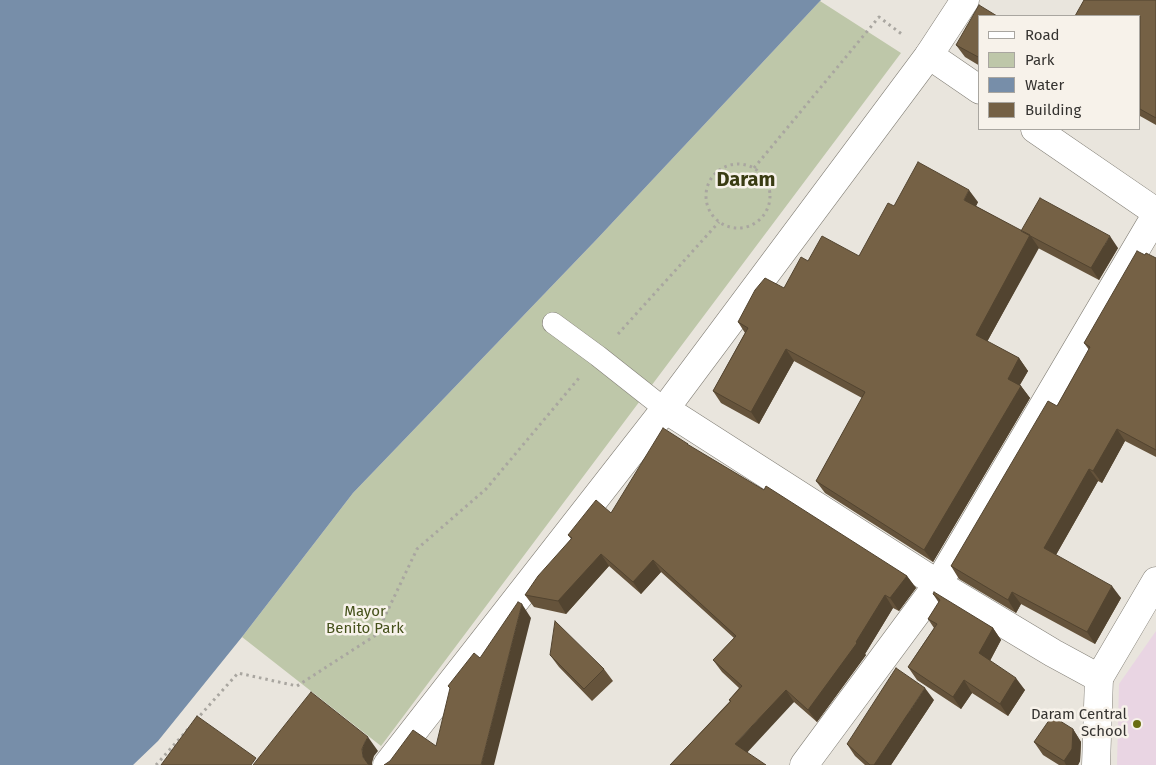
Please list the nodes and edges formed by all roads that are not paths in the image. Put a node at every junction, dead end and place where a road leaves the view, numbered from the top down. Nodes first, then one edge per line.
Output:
1 (966, 0) edge
2 (929, 55) junction
3 (978, 89) edge
4 (1036, 130) edge
5 (1156, 213) edge
6 (553, 323) dead end
7 (665, 409) junction
8 (1156, 581) edge
9 (938, 584) junction
10 (1099, 678) junction
11 (387, 765) edge
12 (804, 765) edge
13 (1096, 765) edge

1 - 2 street
2 - 3 street
2 - 7 street
4 - 5 street
5 - 9 street
6 - 7 lane
7 - 9 street
7 - 11 street
8 - 10 street
9 - 10 street
9 - 12 street
10 - 13 street

